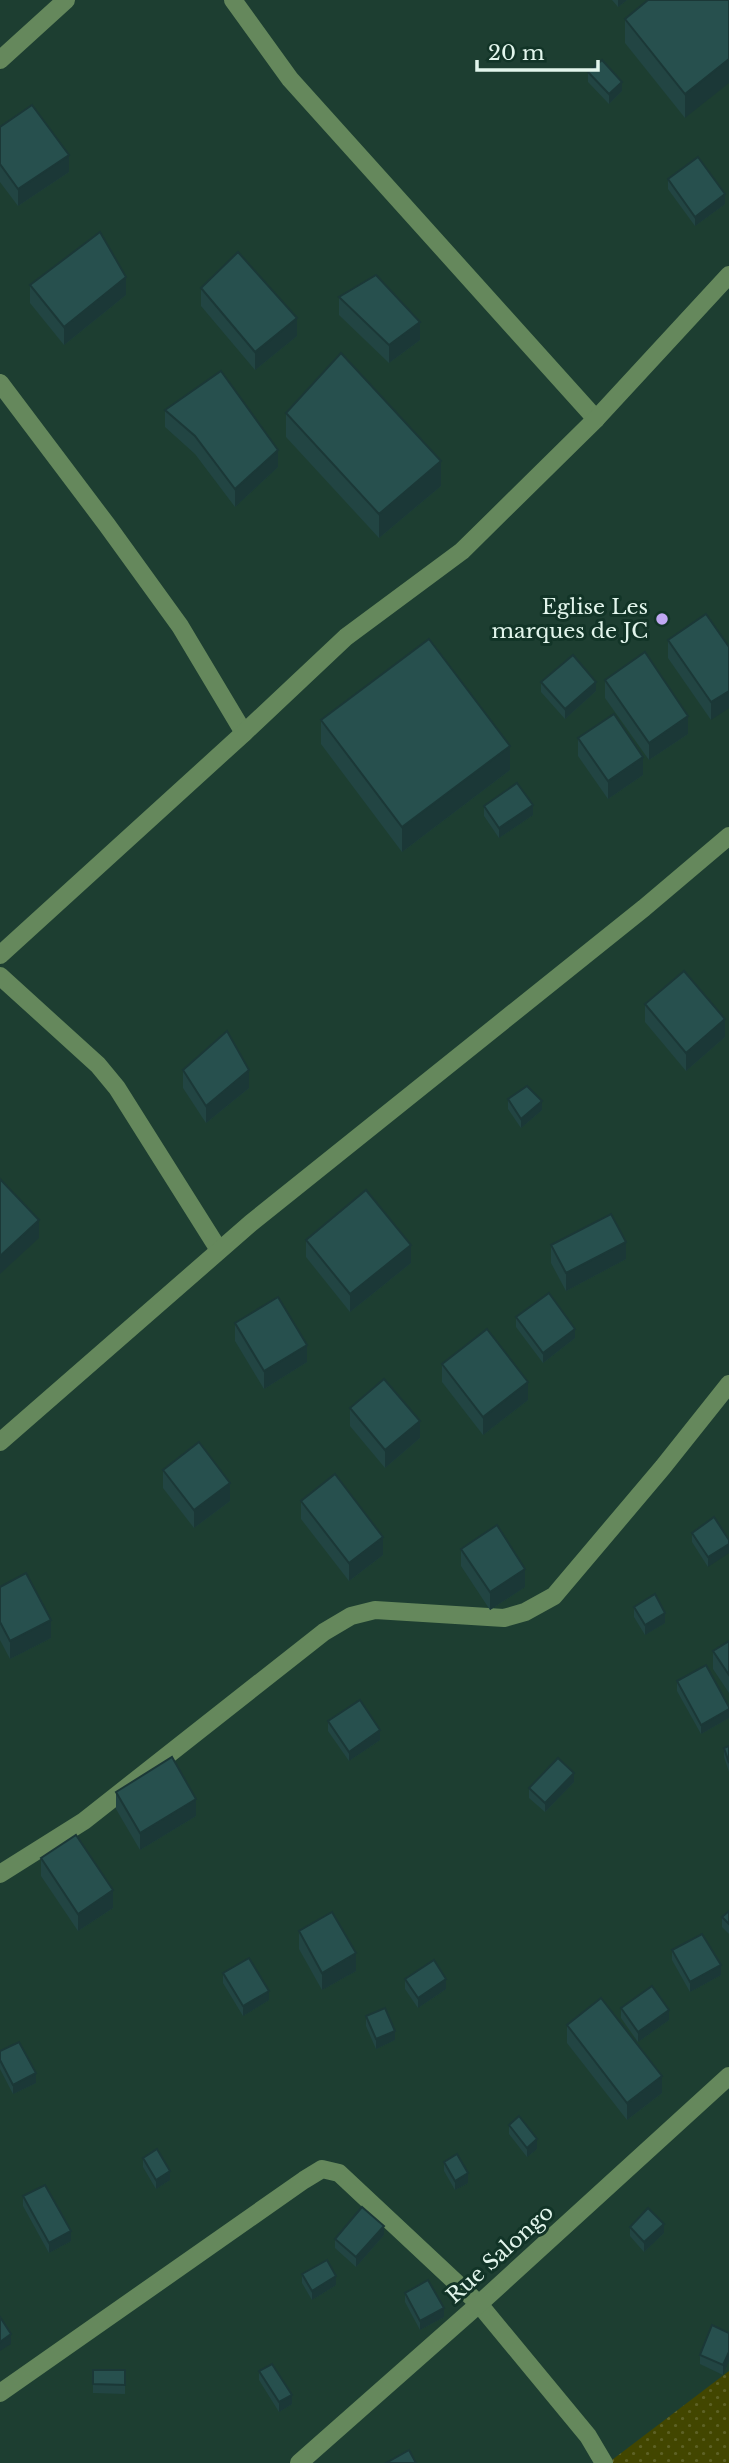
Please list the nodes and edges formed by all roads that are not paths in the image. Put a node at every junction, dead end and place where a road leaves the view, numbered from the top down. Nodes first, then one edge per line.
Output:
1 (66, 0) edge
2 (233, 0) edge
3 (0, 60) edge
4 (729, 275) edge
5 (0, 383) edge
6 (596, 418) junction
7 (244, 733) junction
8 (729, 836) edge
9 (0, 955) edge
10 (0, 976) edge
11 (219, 1250) junction
12 (729, 1384) edge
13 (0, 1442) edge
14 (0, 1874) edge
15 (729, 2076) edge
16 (479, 2304) junction
17 (0, 2393) edge
18 (299, 2463) edge
19 (604, 2463) edge

1 - 3 street
2 - 6 street
4 - 6 street
5 - 7 street
6 - 7 street
7 - 9 street
8 - 11 street
10 - 11 street
11 - 13 street
12 - 14 street
15 - 16 street, Rue Salongo
16 - 17 street
16 - 18 street, Rue Salongo
16 - 19 street

